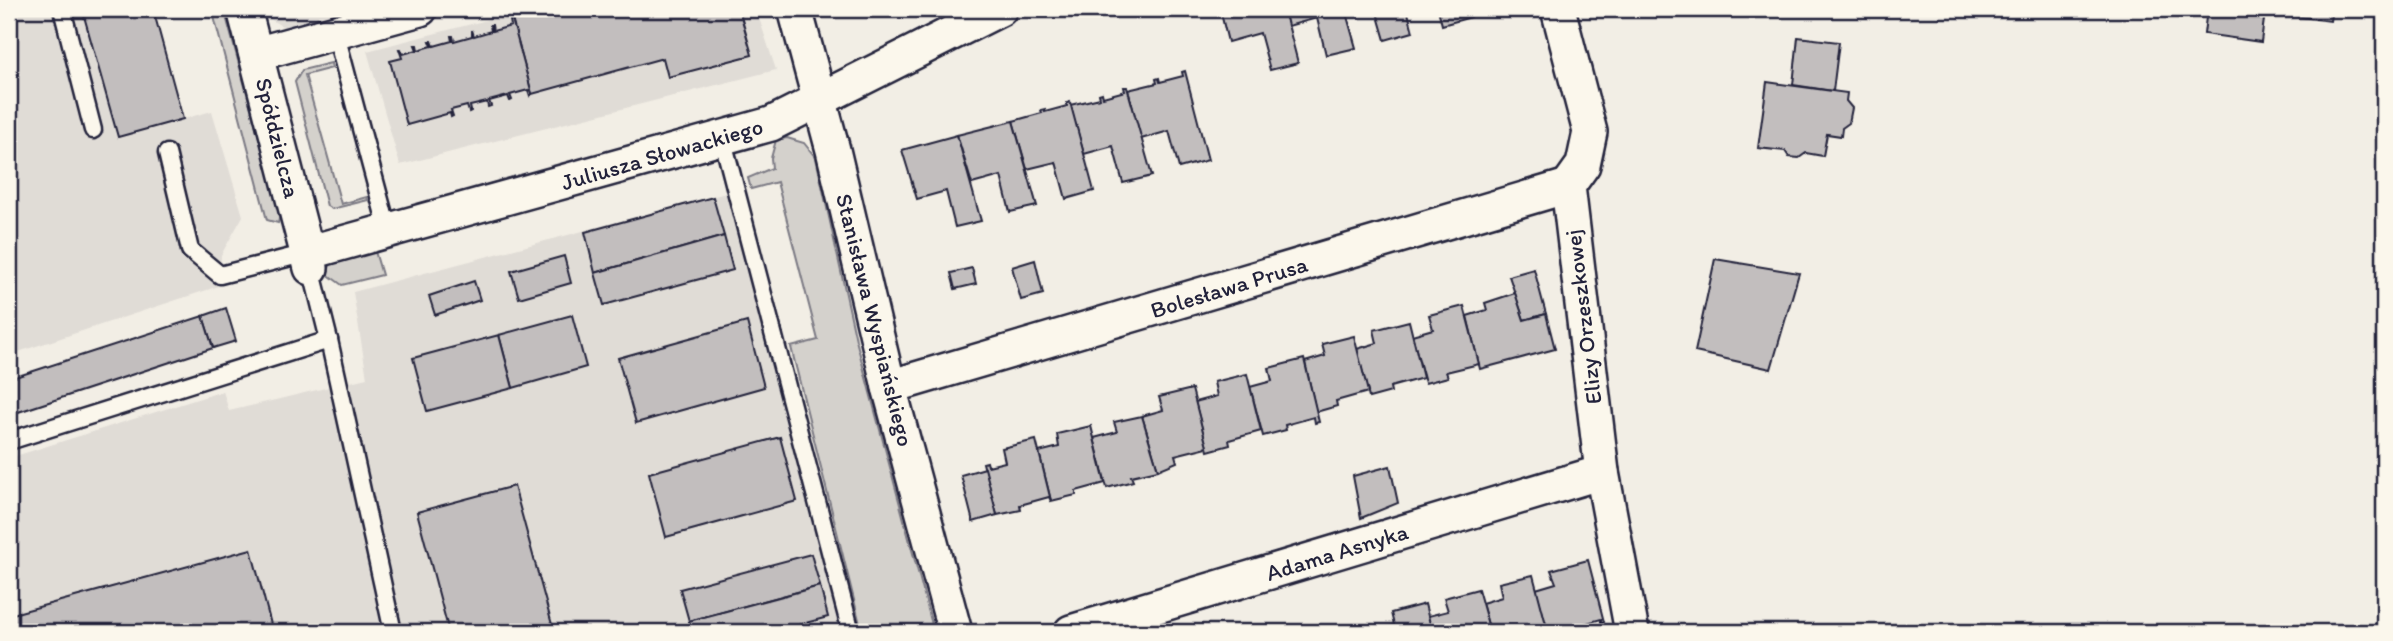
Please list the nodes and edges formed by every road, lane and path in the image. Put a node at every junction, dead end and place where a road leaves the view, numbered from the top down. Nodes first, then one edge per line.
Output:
1 (62, 9) edge
2 (244, 9) edge
3 (421, 9) edge
4 (795, 9) edge
5 (1000, 9) edge
6 (1558, 9) edge
7 (335, 31) junction
8 (256, 54) junction
9 (820, 101) junction
10 (93, 130) dead end
11 (722, 137) junction
12 (167, 153) dead end
13 (1568, 186) junction
14 (388, 230) junction
15 (309, 260) junction
16 (329, 340) junction
17 (889, 387) junction
18 (9, 441) edge
19 (1602, 472) junction
20 (394, 632) edge
21 (851, 632) edge
22 (955, 632) edge
23 (1071, 632) edge
24 (1632, 632) edge

1 - 10 lane
2 - 8 street, Spółdzielcza
3 - 7 street
4 - 9 street, Stanisława Wyspiańskiego
5 - 9 street, Juliusza Słowackiego
6 - 13 street
7 - 8 street
7 - 14 lane
8 - 15 street, Spółdzielcza
9 - 11 street, Juliusza Słowackiego
9 - 17 street, Stanisława Wyspiańskiego
11 - 14 street, Juliusza Słowackiego
11 - 21 lane
12 - 15 lane
13 - 17 street, Bolesława Prusa
13 - 19 street, Elizy Orzeszkowej
14 - 15 street, Juliusza Słowackiego
15 - 16 lane
16 - 18 lane
16 - 20 lane
17 - 22 street, Stanisława Wyspiańskiego
19 - 23 street, Adama Asnyka
19 - 24 street, Elizy Orzeszkowej

